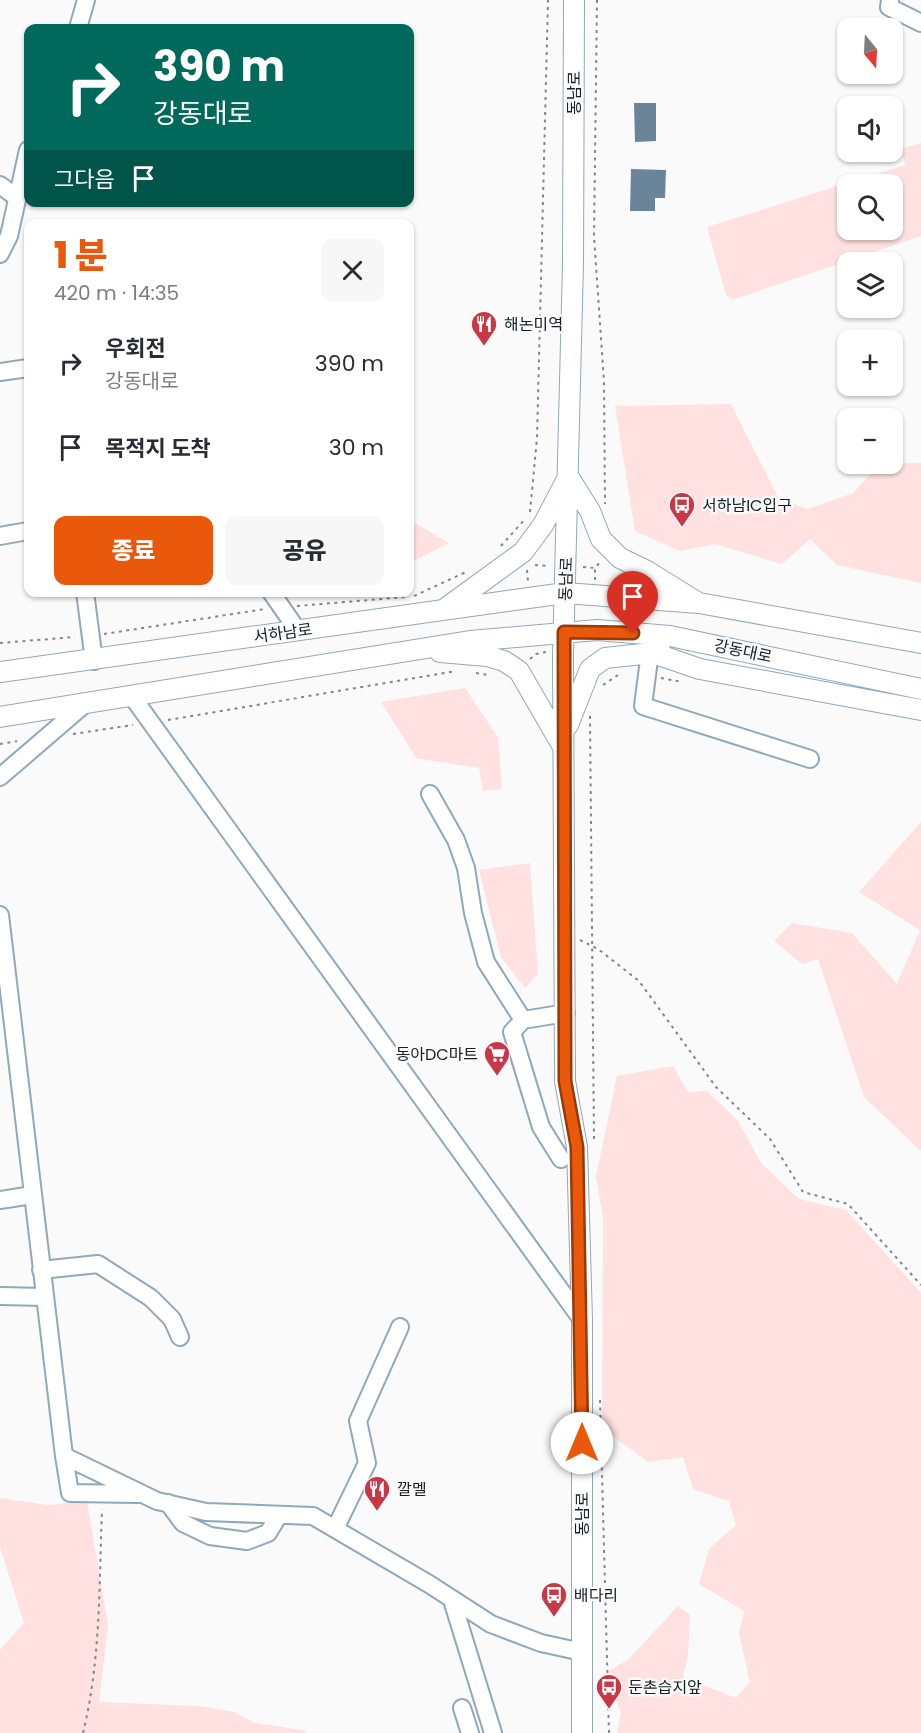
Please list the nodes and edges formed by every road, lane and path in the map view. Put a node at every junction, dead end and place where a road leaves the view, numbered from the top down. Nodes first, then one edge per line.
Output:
1 (86, 0) edge
2 (548, 0) edge
3 (574, 0) edge
4 (597, 0) edge
5 (890, 0) edge
6 (921, 23) edge
7 (79, 24) edge
8 (24, 166) edge
9 (0, 185) edge
10 (16, 197) junction
11 (0, 254) edge
12 (24, 369) edge
13 (0, 372) edge
14 (568, 476) junction
15 (606, 509) dead end
16 (24, 532) edge
17 (0, 536) edge
18 (498, 549) dead end
19 (466, 572) dead end
20 (565, 593) junction
21 (86, 597) edge
22 (275, 597) edge
23 (413, 597) edge
24 (414, 597) edge
25 (699, 603) junction
26 (282, 607) junction
27 (446, 609) junction
28 (298, 631) junction
29 (564, 632) junction
30 (91, 636) junction
31 (0, 643) edge
32 (921, 643) edge
33 (418, 649) junction
34 (743, 651) junction
35 (650, 652) junction
36 (94, 661) junction
37 (460, 670) dead end
38 (624, 671) dead end
39 (0, 672) edge
40 (470, 672) dead end
41 (491, 675) dead end
42 (599, 687) dead end
43 (921, 689) edge
44 (131, 695) junction
45 (86, 703) junction
46 (921, 710) edge
47 (590, 716) dead end
48 (0, 717) edge
49 (151, 723) junction
50 (563, 742) junction
51 (810, 759) dead end
52 (0, 777) edge
53 (430, 795) dead end
54 (0, 915) edge
55 (565, 933) junction
56 (592, 946) junction
57 (566, 1013) junction
58 (523, 1020) junction
59 (594, 1143) dead end
60 (561, 1159) dead end
61 (32, 1196) junction
62 (0, 1200) edge
63 (41, 1270) junction
64 (921, 1285) edge
65 (0, 1296) edge
66 (45, 1297) junction
67 (582, 1320) junction
68 (400, 1327) dead end
69 (180, 1337) dead end
70 (600, 1390) dead end
71 (64, 1456) junction
72 (103, 1493) junction
73 (141, 1494) junction
74 (168, 1503) junction
75 (279, 1515) junction
76 (335, 1529) junction
77 (452, 1600) junction
78 (582, 1652) junction
79 (462, 1708) dead end
80 (83, 1733) edge
81 (470, 1733) edge
82 (493, 1733) edge
83 (582, 1733) edge
84 (609, 1733) edge

1 - 7 street
2 - 18 path
3 - 14 main road, 동남로
4 - 15 path
5 - 6 street
8 - 10 street
9 - 10 street
10 - 11 street
12 - 13 street
14 - 20 main road, 동남로
14 - 25 main road
14 - 27 main road
16 - 17 street
19 - 24 path
20 - 25 main road
20 - 27 main road, 서하남로
20 - 29 main road, 동남로
21 - 30 street
22 - 26 street
23 - 26 path
25 - 32 main road
26 - 28 street
26 - 30 path
27 - 28 main road, 서하남로
28 - 36 main road, 서하남로
29 - 33 main road
29 - 34 main road, 강동대로
29 - 50 main road, 동남로
30 - 31 path
30 - 36 street
33 - 44 main road
33 - 50 main road
34 - 35 main road
34 - 43 main road, 강동대로
35 - 46 main road
35 - 50 main road
35 - 51 street
36 - 39 main road, 서하남로
37 - 49 path
38 - 42 path
40 - 41 path
44 - 45 main road
44 - 49 street
45 - 48 main road
45 - 52 street
47 - 56 path
49 - 67 street
50 - 55 main road, 동남로
53 - 58 street
54 - 61 street
55 - 56 path
55 - 57 main road, 동남로
56 - 59 path
56 - 64 path
57 - 58 street
57 - 67 main road, 동남로
58 - 60 street
61 - 62 street
61 - 63 street
63 - 66 street
63 - 69 street
65 - 66 street
66 - 71 street
67 - 78 main road, 동남로
68 - 76 street
70 - 84 path
71 - 72 street
71 - 73 street
72 - 73 street
72 - 80 path
73 - 74 street
74 - 75 street
74 - 75 street
75 - 76 street
76 - 77 street
77 - 78 street
77 - 82 street
78 - 83 main road, 동남로
79 - 81 street

